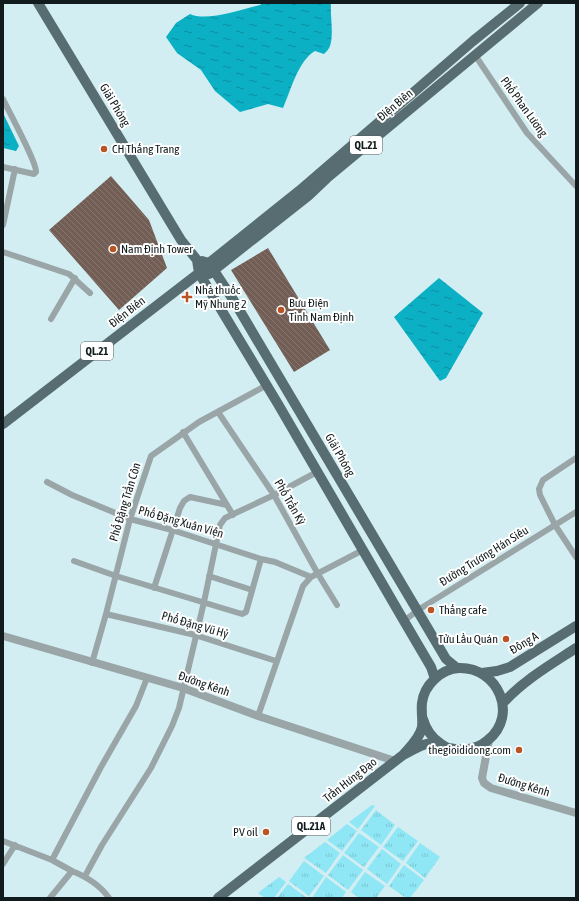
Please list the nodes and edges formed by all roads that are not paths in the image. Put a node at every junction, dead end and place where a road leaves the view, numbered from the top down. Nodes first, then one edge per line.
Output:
1 (38, 3) edge
2 (520, 3) edge
3 (538, 3) edge
4 (475, 55) junction
5 (3, 100) edge
6 (3, 167) edge
7 (15, 169) junction
8 (576, 186) edge
9 (3, 225) edge
10 (3, 252) edge
11 (197, 260) junction
12 (211, 267) junction
13 (198, 277) junction
14 (75, 278) junction
15 (90, 293) dead end
16 (51, 320) dead end
17 (267, 385) junction
18 (218, 412) junction
19 (3, 424) edge
20 (183, 432) junction
21 (576, 458) edge
22 (317, 472) junction
23 (47, 482) dead end
24 (274, 495) junction
25 (227, 505) junction
26 (576, 512) edge
27 (232, 515) junction
28 (130, 519) junction
29 (555, 525) junction
30 (172, 530) junction
31 (216, 544) junction
32 (363, 550) junction
33 (576, 557) edge
34 (261, 559) junction
35 (74, 561) dead end
36 (116, 576) junction
37 (210, 576) junction
38 (315, 576) junction
39 (154, 588) junction
40 (252, 590) junction
41 (204, 602) junction
42 (338, 605) dead end
43 (418, 610) junction
44 (106, 614) junction
45 (404, 621) junction
46 (576, 626) edge
47 (195, 635) junction
48 (3, 636) edge
49 (576, 648) edge
50 (276, 662) junction
51 (92, 663) junction
52 (457, 668) junction
53 (482, 673) junction
54 (147, 678) junction
55 (435, 679) junction
56 (183, 688) junction
57 (503, 703) junction
58 (422, 715) junction
59 (258, 716) junction
60 (489, 740) junction
61 (448, 747) junction
62 (399, 758) junction
63 (576, 813) edge
64 (3, 840) edge
65 (14, 845) junction
66 (52, 860) junction
67 (3, 864) edge
68 (72, 872) junction
69 (85, 876) junction
70 (50, 898) edge
71 (109, 898) edge
72 (218, 898) edge

1 - 11 main road, Giải Phóng
2 - 12 main road, Điện Biên / QL.21
3 - 4 main road, Điện Biên / QL.21
4 - 8 street, Phố Phan Lương
4 - 12 main road, Điện Biên / QL.21
5 - 7 street
6 - 7 street
7 - 9 street
10 - 14 street
11 - 12 main road
11 - 13 main road, Giải Phóng
12 - 13 main road, Điện Biên / QL.21
12 - 43 main road, Giải Phóng
13 - 17 main road, Giải Phóng
13 - 19 main road, Điện Biên / QL.21
14 - 15 street
14 - 16 street
17 - 18 street, Phố Đặng Trần Côn
17 - 22 main road, Giải Phóng
18 - 20 street, Phố Đặng Trần Côn
18 - 24 street, Phố Trần Kỳ
20 - 25 street
20 - 28 street, Phố Đặng Trần Côn
21 - 29 street
22 - 24 street
22 - 32 main road, Giải Phóng
23 - 28 street, Phố Đặng Xuân Viện
24 - 27 street
24 - 38 street, Phố Trần Kỳ
25 - 27 street
25 - 30 street
26 - 29 street, Đường Trương Hán Siêu
27 - 31 street
28 - 30 street, Phố Đặng Xuân Viện
28 - 36 street, Phố Đặng Trần Côn
29 - 33 street
29 - 43 street, Đường Trương Hán Siêu
30 - 31 street, Phố Đặng Xuân Viện
30 - 39 street
31 - 34 street, Phố Đặng Xuân Viện
31 - 37 street
32 - 38 street
32 - 45 main road, Giải Phóng
34 - 38 street, Phố Đặng Xuân Viện
34 - 40 street
35 - 36 street
36 - 39 street
36 - 44 street, Phố Đặng Trần Côn
37 - 40 street
37 - 41 street
38 - 42 street, Phố Trần Kỳ
38 - 50 street
39 - 41 street
40 - 41 street
41 - 47 street
43 - 45 street, Đường Trương Hán Siêu
43 - 52 main road, Giải Phóng
44 - 47 street, Phố Đặng Vũ Hỷ
44 - 51 street, Phố Đặng Trần Côn
45 - 55 main road, Giải Phóng
46 - 53 main road, Đông A
47 - 50 street, Phố Đặng Vũ Hỷ
47 - 56 street
48 - 51 street, Đường Kênh
49 - 57 main road
50 - 59 street
51 - 54 street, Đường Kênh
52 - 53 main road
52 - 55 main road
53 - 57 main road
54 - 56 street, Đường Kênh
54 - 66 street
55 - 58 main road
56 - 59 street, Đường Kênh
56 - 69 street
57 - 60 main road
58 - 61 main road
58 - 62 main road
59 - 62 street, Đường Kênh
60 - 61 main road
60 - 63 street, Đường Kênh
61 - 62 main road
62 - 72 main road, Trần Hưng Đạo / QL.21A
64 - 65 street
65 - 66 street
65 - 67 street
66 - 68 street
68 - 69 street
68 - 70 street
69 - 71 street

